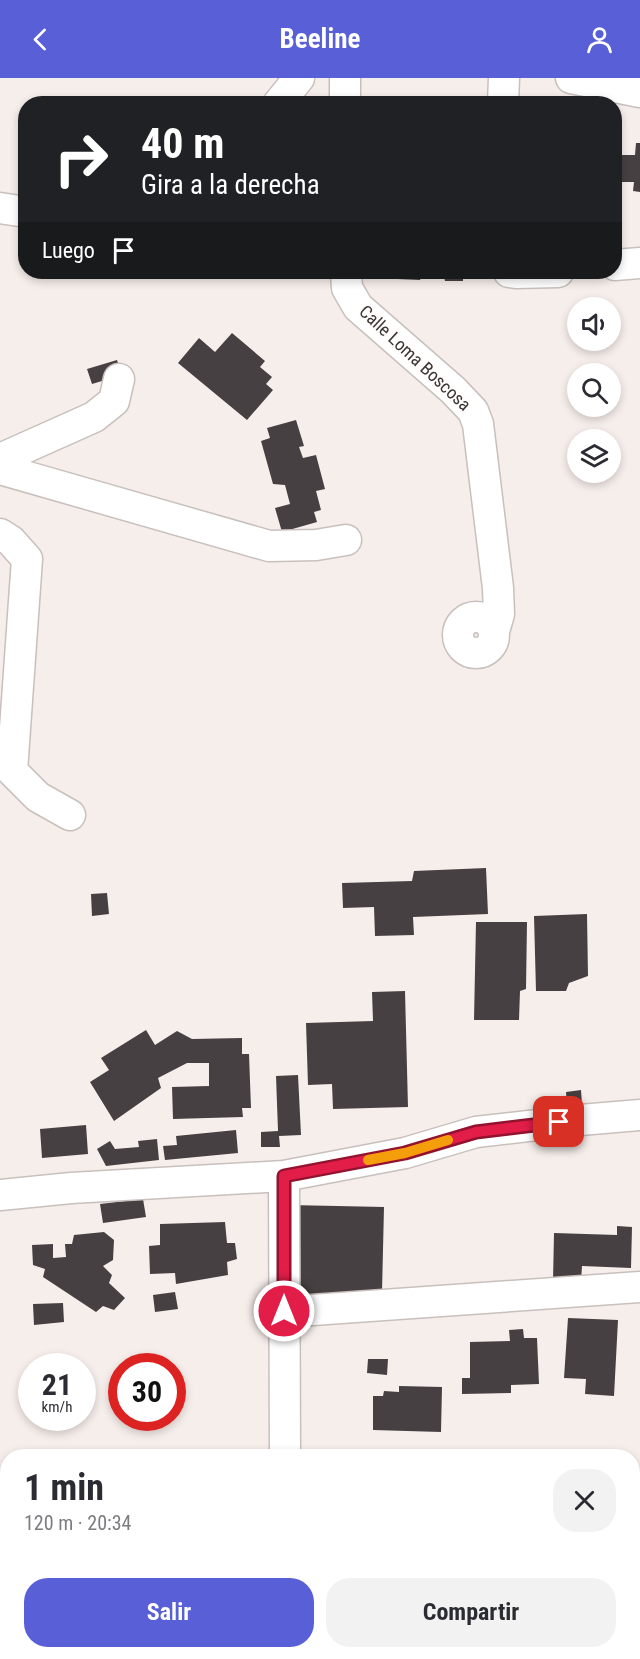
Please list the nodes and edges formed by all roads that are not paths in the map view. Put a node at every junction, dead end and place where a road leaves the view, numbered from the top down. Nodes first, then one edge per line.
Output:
1 (299, 78) edge
2 (345, 78) edge
3 (504, 78) edge
4 (571, 78) edge
5 (640, 92) edge
6 (284, 96) edge
7 (345, 96) edge
8 (503, 96) edge
9 (0, 208) edge
10 (18, 211) edge
11 (640, 263) edge
12 (622, 264) edge
13 (346, 279) edge
14 (119, 379) dead end
15 (0, 459) edge
16 (0, 468) edge
17 (0, 534) edge
18 (346, 540) dead end
19 (483, 624) dead end
20 (70, 815) dead end
21 (640, 1115) edge
22 (284, 1176) junction
23 (0, 1195) edge
24 (640, 1287) edge
25 (284, 1311) junction
26 (285, 1449) edge

1 - 6 street
2 - 7 street
3 - 8 street
4 - 5 street
9 - 10 street
11 - 12 street
13 - 19 street, Calle Loma Boscosa
14 - 15 street
16 - 18 street
17 - 20 street
21 - 22 street
22 - 23 street
22 - 25 street
24 - 25 street
25 - 26 street

